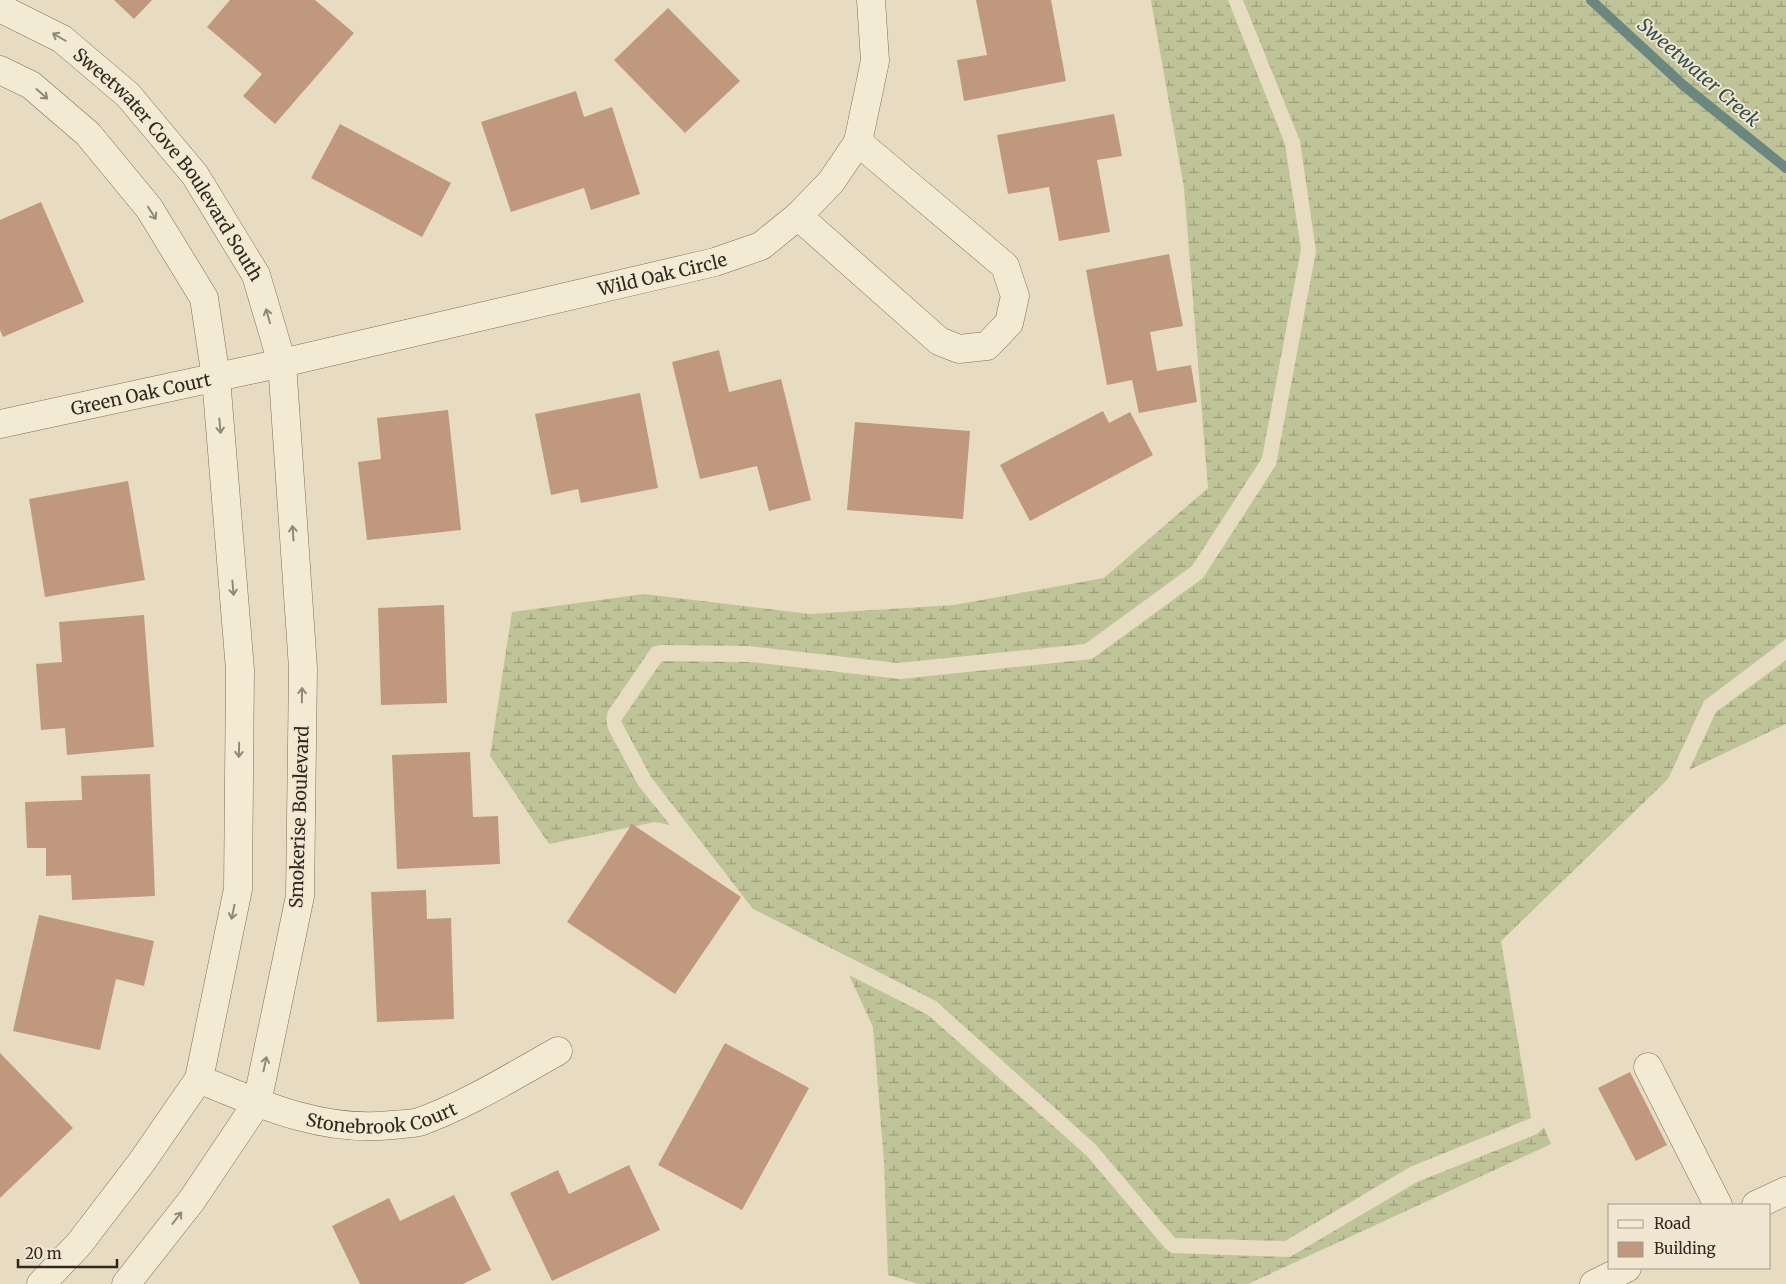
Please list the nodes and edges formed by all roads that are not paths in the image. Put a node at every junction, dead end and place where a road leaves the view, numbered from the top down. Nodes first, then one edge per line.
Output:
1 (871, 0) edge
2 (0, 8) edge
3 (0, 70) edge
4 (858, 142) junction
5 (798, 216) junction
6 (282, 363) junction
7 (216, 378) junction
8 (0, 424) edge
9 (558, 1051) dead end
10 (1648, 1067) dead end
11 (199, 1079) junction
12 (257, 1103) junction
13 (1786, 1191) edge
14 (1717, 1204) edge
15 (1758, 1204) edge
16 (1625, 1269) edge
17 (41, 1284) edge
18 (126, 1284) edge
19 (1594, 1284) edge

1 - 4 street, Wild Oak Circle
6 -> 2 street, Sweetwater Cove Boulevard South
3 -> 7 street
4 - 5 street, Wild Oak Circle
4 - 5 street
5 - 6 street, Wild Oak Circle
6 - 7 street, Green Oak Court
12 -> 6 street, Smokerise Boulevard
7 - 8 street, Green Oak Court
7 -> 11 street
9 - 12 street, Stonebrook Court
10 - 14 street
11 - 12 street, Stonebrook Court
11 - 17 street
18 -> 12 street, Smokerise Boulevard
13 - 15 street
16 - 19 street

